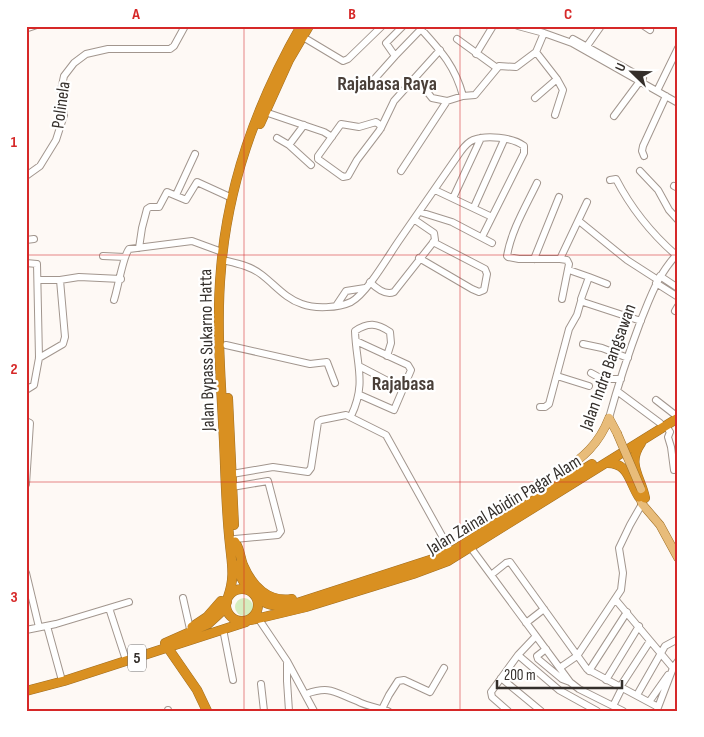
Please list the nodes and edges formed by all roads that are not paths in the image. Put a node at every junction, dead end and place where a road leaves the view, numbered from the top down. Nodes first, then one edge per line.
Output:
1 (27, 26) edge
2 (34, 26) edge
3 (185, 26) edge
4 (301, 26) edge
5 (309, 26) edge
6 (382, 26) edge
7 (403, 26) edge
8 (493, 26) edge
9 (518, 26) edge
10 (601, 26) edge
11 (422, 28) edge
12 (541, 29) edge
13 (303, 37) junction
14 (457, 39) dead end
15 (587, 46) junction
16 (678, 48) edge
17 (440, 50) junction
18 (536, 52) junction
19 (476, 54) junction
20 (598, 55) junction
21 (395, 56) junction
22 (497, 68) junction
23 (416, 78) junction
24 (557, 79) junction
25 (640, 81) junction
26 (370, 84) dead end
27 (658, 89) junction
28 (463, 96) junction
29 (666, 96) junction
30 (535, 98) dead end
31 (678, 98) edge
32 (678, 103) edge
33 (444, 105) junction
34 (265, 112) junction
35 (555, 115) dead end
36 (614, 116) dead end
37 (304, 125) junction
38 (381, 128) junction
39 (332, 137) junction
40 (277, 138) dead end
41 (481, 138) junction
42 (504, 140) junction
43 (289, 145) junction
44 (461, 150) junction
45 (194, 154) dead end
46 (473, 156) junction
47 (644, 156) dead end
48 (312, 165) dead end
49 (401, 171) dead end
50 (640, 171) dead end
51 (26, 176) edge
52 (610, 180) dead end
53 (537, 183) dead end
54 (435, 190) junction
55 (176, 195) junction
56 (559, 197) dead end
57 (232, 198) junction
58 (453, 198) junction
59 (587, 202) dead end
60 (474, 207) junction
61 (420, 212) junction
62 (430, 214) junction
63 (492, 217) junction
64 (415, 220) junction
65 (678, 220) edge
66 (579, 221) junction
67 (425, 226) junction
68 (482, 237) junction
69 (34, 239) dead end
70 (26, 240) edge
71 (433, 242) junction
72 (492, 243) dead end
73 (139, 248) junction
74 (222, 252) junction
75 (677, 254) edge
76 (103, 256) dead end
77 (125, 257) junction
78 (420, 258) junction
79 (560, 258) junction
80 (534, 259) junction
81 (227, 261) junction
82 (26, 263) edge
83 (568, 270) junction
84 (589, 277) junction
85 (64, 279) junction
86 (121, 279) junction
87 (658, 279) junction
88 (39, 280) junction
89 (370, 282) junction
90 (607, 284) dead end
91 (364, 288) junction
92 (678, 288) edge
93 (678, 297) edge
94 (562, 299) dead end
95 (114, 300) dead end
96 (583, 302) junction
97 (336, 306) junction
98 (641, 321) junction
99 (356, 341) junction
100 (583, 344) dead end
101 (226, 345) junction
102 (386, 356) junction
103 (38, 358) junction
104 (628, 358) junction
105 (358, 366) junction
106 (591, 373) dead end
107 (557, 376) junction
108 (621, 379) junction
109 (225, 381) junction
110 (335, 382) dead end
111 (589, 386) dead end
112 (403, 389) junction
113 (26, 390) edge
114 (617, 391) junction
115 (225, 393) junction
116 (360, 395) junction
117 (656, 400) dead end
118 (540, 407) dead end
119 (676, 415) edge
120 (351, 416) junction
121 (26, 421) edge
122 (608, 421) junction
123 (663, 424) junction
124 (642, 440) junction
125 (634, 463) junction
126 (604, 464) junction
127 (624, 468) junction
128 (674, 470) dead end
129 (232, 474) junction
130 (563, 482) junction
131 (26, 484) edge
132 (232, 487) junction
133 (641, 496) junction
134 (233, 542) junction
135 (471, 548) junction
136 (678, 548) edge
137 (451, 552) junction
138 (678, 558) edge
139 (26, 573) edge
140 (491, 575) junction
141 (338, 590) junction
142 (253, 593) junction
143 (183, 598) dead end
144 (324, 598) junction
145 (616, 599) junction
146 (228, 600) junction
147 (130, 602) dead end
148 (109, 608) junction
149 (544, 609) junction
150 (627, 612) junction
151 (252, 620) junction
152 (526, 623) junction
153 (47, 626) junction
154 (639, 626) junction
155 (39, 627) junction
156 (190, 629) junction
157 (223, 629) junction
158 (26, 630) edge
159 (536, 636) junction
160 (678, 639) edge
161 (650, 641) junction
162 (171, 644) junction
163 (546, 648) junction
164 (518, 655) junction
165 (661, 655) junction
166 (577, 656) junction
167 (125, 657) junction
168 (678, 660) edge
169 (287, 662) junction
170 (561, 667) junction
171 (444, 668) dead end
172 (672, 670) junction
173 (589, 671) junction
174 (61, 677) junction
175 (501, 678) junction
176 (233, 680) dead end
177 (606, 680) junction
178 (571, 682) junction
179 (261, 684) dead end
180 (26, 686) edge
181 (621, 688) junction
182 (26, 691) edge
183 (306, 694) junction
184 (566, 694) junction
185 (637, 696) junction
186 (649, 702) junction
187 (613, 706) junction
188 (584, 708) edge
189 (657, 709) edge
190 (385, 710) edge
191 (506, 710) edge
192 (207, 711) edge
193 (264, 711) edge
194 (289, 711) edge
195 (314, 711) edge
196 (541, 711) edge
197 (597, 711) edge
198 (623, 711) edge

1 - 2 street
3 - 51 street, Polinela
4 - 57 highway, Jalan Bypass Sukarno Hatta
5 - 13 highway, Jalan Bypass Sukarno Hatta
6 - 13 street
7 - 21 street
8 - 19 street
9 - 12 street
10 - 15 street
11 - 17 street
11 - 21 street
12 - 15 street
12 - 18 street
12 - 20 street
13 - 34 highway, Jalan Bypass Sukarno Hatta
14 - 19 street
15 - 20 street
16 - 27 street
17 - 23 street
17 - 28 street
18 - 22 street
18 - 24 street
19 - 22 street
20 - 25 street
20 - 27 street
21 - 26 street
22 - 28 street
23 - 33 street
23 - 38 street
24 - 30 street
24 - 35 street
25 - 27 street
25 - 36 street
27 - 29 street
27 - 31 street
28 - 33 street
29 - 32 street
29 - 47 street
33 - 49 street
34 - 37 street
34 - 81 highway, Jalan Bypass Sukarno Hatta
37 - 39 street
37 - 43 street
38 - 39 street
38 - 39 street
40 - 43 street
41 - 42 street
41 - 44 street
41 - 46 street
42 - 60 street
42 - 63 street
43 - 48 street
44 - 46 street
44 - 54 street
45 - 55 street
46 - 58 street
50 - 65 street
52 - 75 street
53 - 80 street
54 - 58 street
54 - 61 street
55 - 57 street
55 - 73 street
56 - 80 street
57 - 74 highway, Jalan Bypass Sukarno Hatta
58 - 60 street
59 - 66 street
60 - 63 street
61 - 62 street
61 - 64 street
62 - 67 street
62 - 68 street
63 - 68 street
64 - 67 street
64 - 89 street
66 - 79 street
66 - 87 street
67 - 71 street
68 - 72 street
69 - 70 street
71 - 78 street
71 - 78 street
73 - 74 street
73 - 77 street
74 - 109 highway, Jalan Bypass Sukarno Hatta
75 - 87 street, Jalan Indra Bangsawan
76 - 77 street
77 - 86 street
78 - 89 street
79 - 80 street
79 - 83 street
81 - 97 street
81 - 101 highway, Jalan Bypass Sukarno Hatta
82 - 88 street
83 - 84 street
83 - 94 street
84 - 90 street
84 - 96 street
85 - 86 street
85 - 88 street
85 - 103 street
86 - 95 street
87 - 92 street
87 - 93 street
87 - 98 street, Jalan Indra Bangsawan
88 - 103 street
89 - 91 street
91 - 97 street
91 - 97 street
96 - 98 street
96 - 107 street
98 - 104 street, Jalan Indra Bangsawan
99 - 102 street
99 - 102 street
99 - 105 street
100 - 104 street
101 - 109 highway, Jalan Bypass Sukarno Hatta
101 - 110 street
102 - 112 street
103 - 113 street
104 - 108 street, Jalan Indra Bangsawan
105 - 112 street
105 - 116 street
106 - 108 street
107 - 111 street
107 - 118 street
108 - 114 street, Jalan Indra Bangsawan
109 - 115 highway, Jalan Bypass Sukarno Hatta
112 - 116 street
114 - 122 street, Jalan Indra Bangsawan
114 - 123 street
115 - 129 highway, Jalan Bypass Sukarno Hatta
115 - 134 highway, Jalan Bypass Sukarno Hatta
116 - 120 street
117 - 119 street
119 - 123 highway, Jalan Zainal Abidin Pagar Alam
120 - 129 street
120 - 137 street
121 - 131 street
122 - 130 main road, Jalan Indra Bangsawan
122 - 133 main road
123 - 124 highway, Jalan Zainal Abidin Pagar Alam
123 - 128 street
123 - 130 highway, Jalan Zainal Abidin Pagar Alam
124 - 125 highway
124 - 126 highway, Jalan Zainal Abidin Pagar Alam
125 - 127 highway
125 - 133 highway
126 - 127 highway
126 - 135 highway, Jalan Zainal Abidin Pagar Alam
127 - 133 highway
129 - 132 highway, Jalan Bypass Sukarno Hatta
130 - 137 highway, Jalan Zainal Abidin Pagar Alam
132 - 134 highway, Jalan Bypass Sukarno Hatta
132 - 134 street
133 - 136 main road
133 - 138 main road
133 - 145 street
134 - 141 highway
134 - 142 highway, Jalan Bypass Sukarno Hatta
134 - 146 highway, Jalan Bypass Sukarno Hatta
134 - 156 highway
135 - 140 street
135 - 144 highway, Jalan Zainal Abidin Pagar Alam
137 - 141 highway, Jalan Zainal Abidin Pagar Alam
139 - 155 street
140 - 149 street
140 - 152 street
141 - 144 highway, Jalan Zainal Abidin Pagar Alam
142 - 144 highway, Jalan Zainal Abidin Pagar Alam
142 - 146 highway
142 - 151 highway
143 - 156 street
144 - 151 highway, Jalan Zainal Abidin Pagar Alam
145 - 150 street
145 - 166 street
146 - 151 highway
146 - 162 highway, 5
147 - 148 street
148 - 153 street
148 - 167 street
149 - 152 street
149 - 166 street
150 - 154 street
150 - 173 street
151 - 157 highway, 5
151 - 169 street
152 - 159 street
153 - 155 street
153 - 174 street
154 - 161 street
154 - 177 street
155 - 158 street
156 - 162 highway
157 - 162 highway, 5
157 - 176 street
159 - 163 street
159 - 164 street
160 - 165 street
161 - 165 street
161 - 181 street
162 - 167 highway, 5
162 - 182 highway, 5
162 - 192 highway
163 - 170 street
163 - 178 street
164 - 175 street
164 - 184 street
165 - 172 street
165 - 185 street
166 - 170 street
166 - 173 street
167 - 174 highway, 5
168 - 172 street
169 - 183 street
169 - 194 street
170 - 178 street
171 - 190 street
172 - 186 street
172 - 189 street
173 - 177 street
174 - 180 highway, 5
175 - 191 street
175 - 196 street
177 - 181 street
178 - 184 street
178 - 187 street
179 - 193 street
181 - 185 street
181 - 187 street
183 - 190 street
183 - 195 street
184 - 188 street
185 - 186 street
186 - 189 street
187 - 198 street
188 - 197 street

